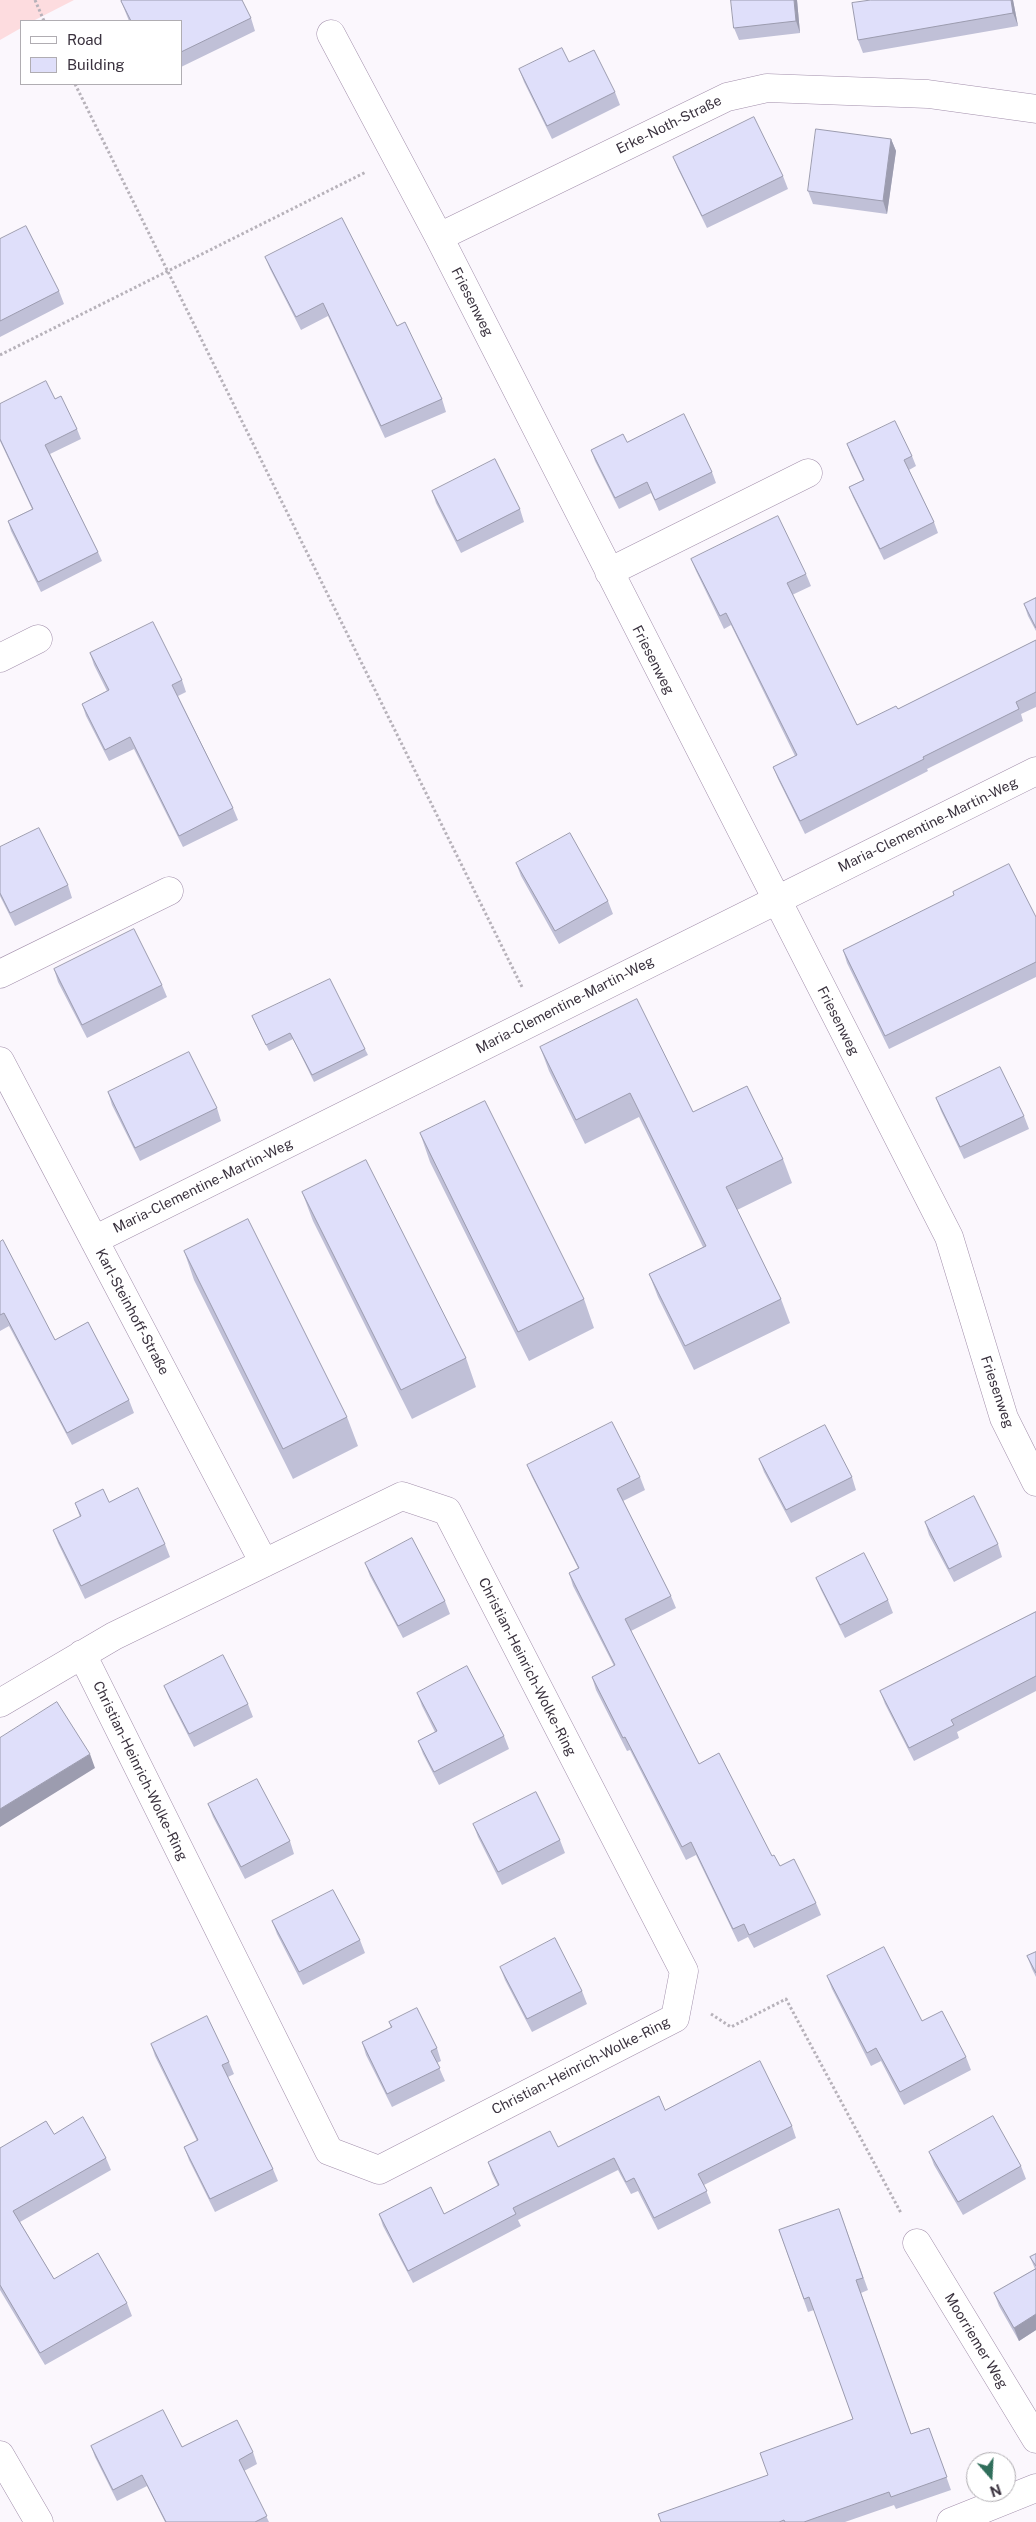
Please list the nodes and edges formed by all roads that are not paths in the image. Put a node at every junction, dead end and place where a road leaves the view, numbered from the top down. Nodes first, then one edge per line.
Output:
1 (331, 34) dead end
2 (1036, 109) edge
3 (439, 238) junction
4 (808, 473) dead end
5 (609, 572) junction
6 (38, 639) dead end
7 (0, 658) edge
8 (1036, 772) edge
9 (169, 891) dead end
10 (775, 899) junction
11 (0, 974) edge
12 (0, 1060) edge
13 (94, 1240) junction
14 (1036, 1482) edge
15 (264, 1563) junction
16 (82, 1654) junction
17 (0, 1702) edge
18 (917, 2243) road end
19 (1036, 2439) edge
20 (0, 2454) edge
21 (1036, 2488) edge
22 (39, 2522) edge
23 (951, 2522) edge

1 - 3 street, Friesenweg
2 - 3 street, Erke-Noth-Straße
3 - 5 street, Friesenweg
4 - 5 street
5 - 10 street, Friesenweg
6 - 7 street
8 - 10 street, Maria-Clementine-Martin-Weg
9 - 11 street
10 - 13 street, Maria-Clementine-Martin-Weg
10 - 14 street, Friesenweg
12 - 13 street, Karl-Steinhoff-Straße
13 - 15 street, Karl-Steinhoff-Straße
15 - 16 street, Christian-Heinrich-Wolke-Ring
15 - 16 street, Christian-Heinrich-Wolke-Ring
16 - 17 street, Christian-Heinrich-Wolke-Ring
18 - 19 street, Moorriemer Weg
20 - 22 street
21 - 23 street

